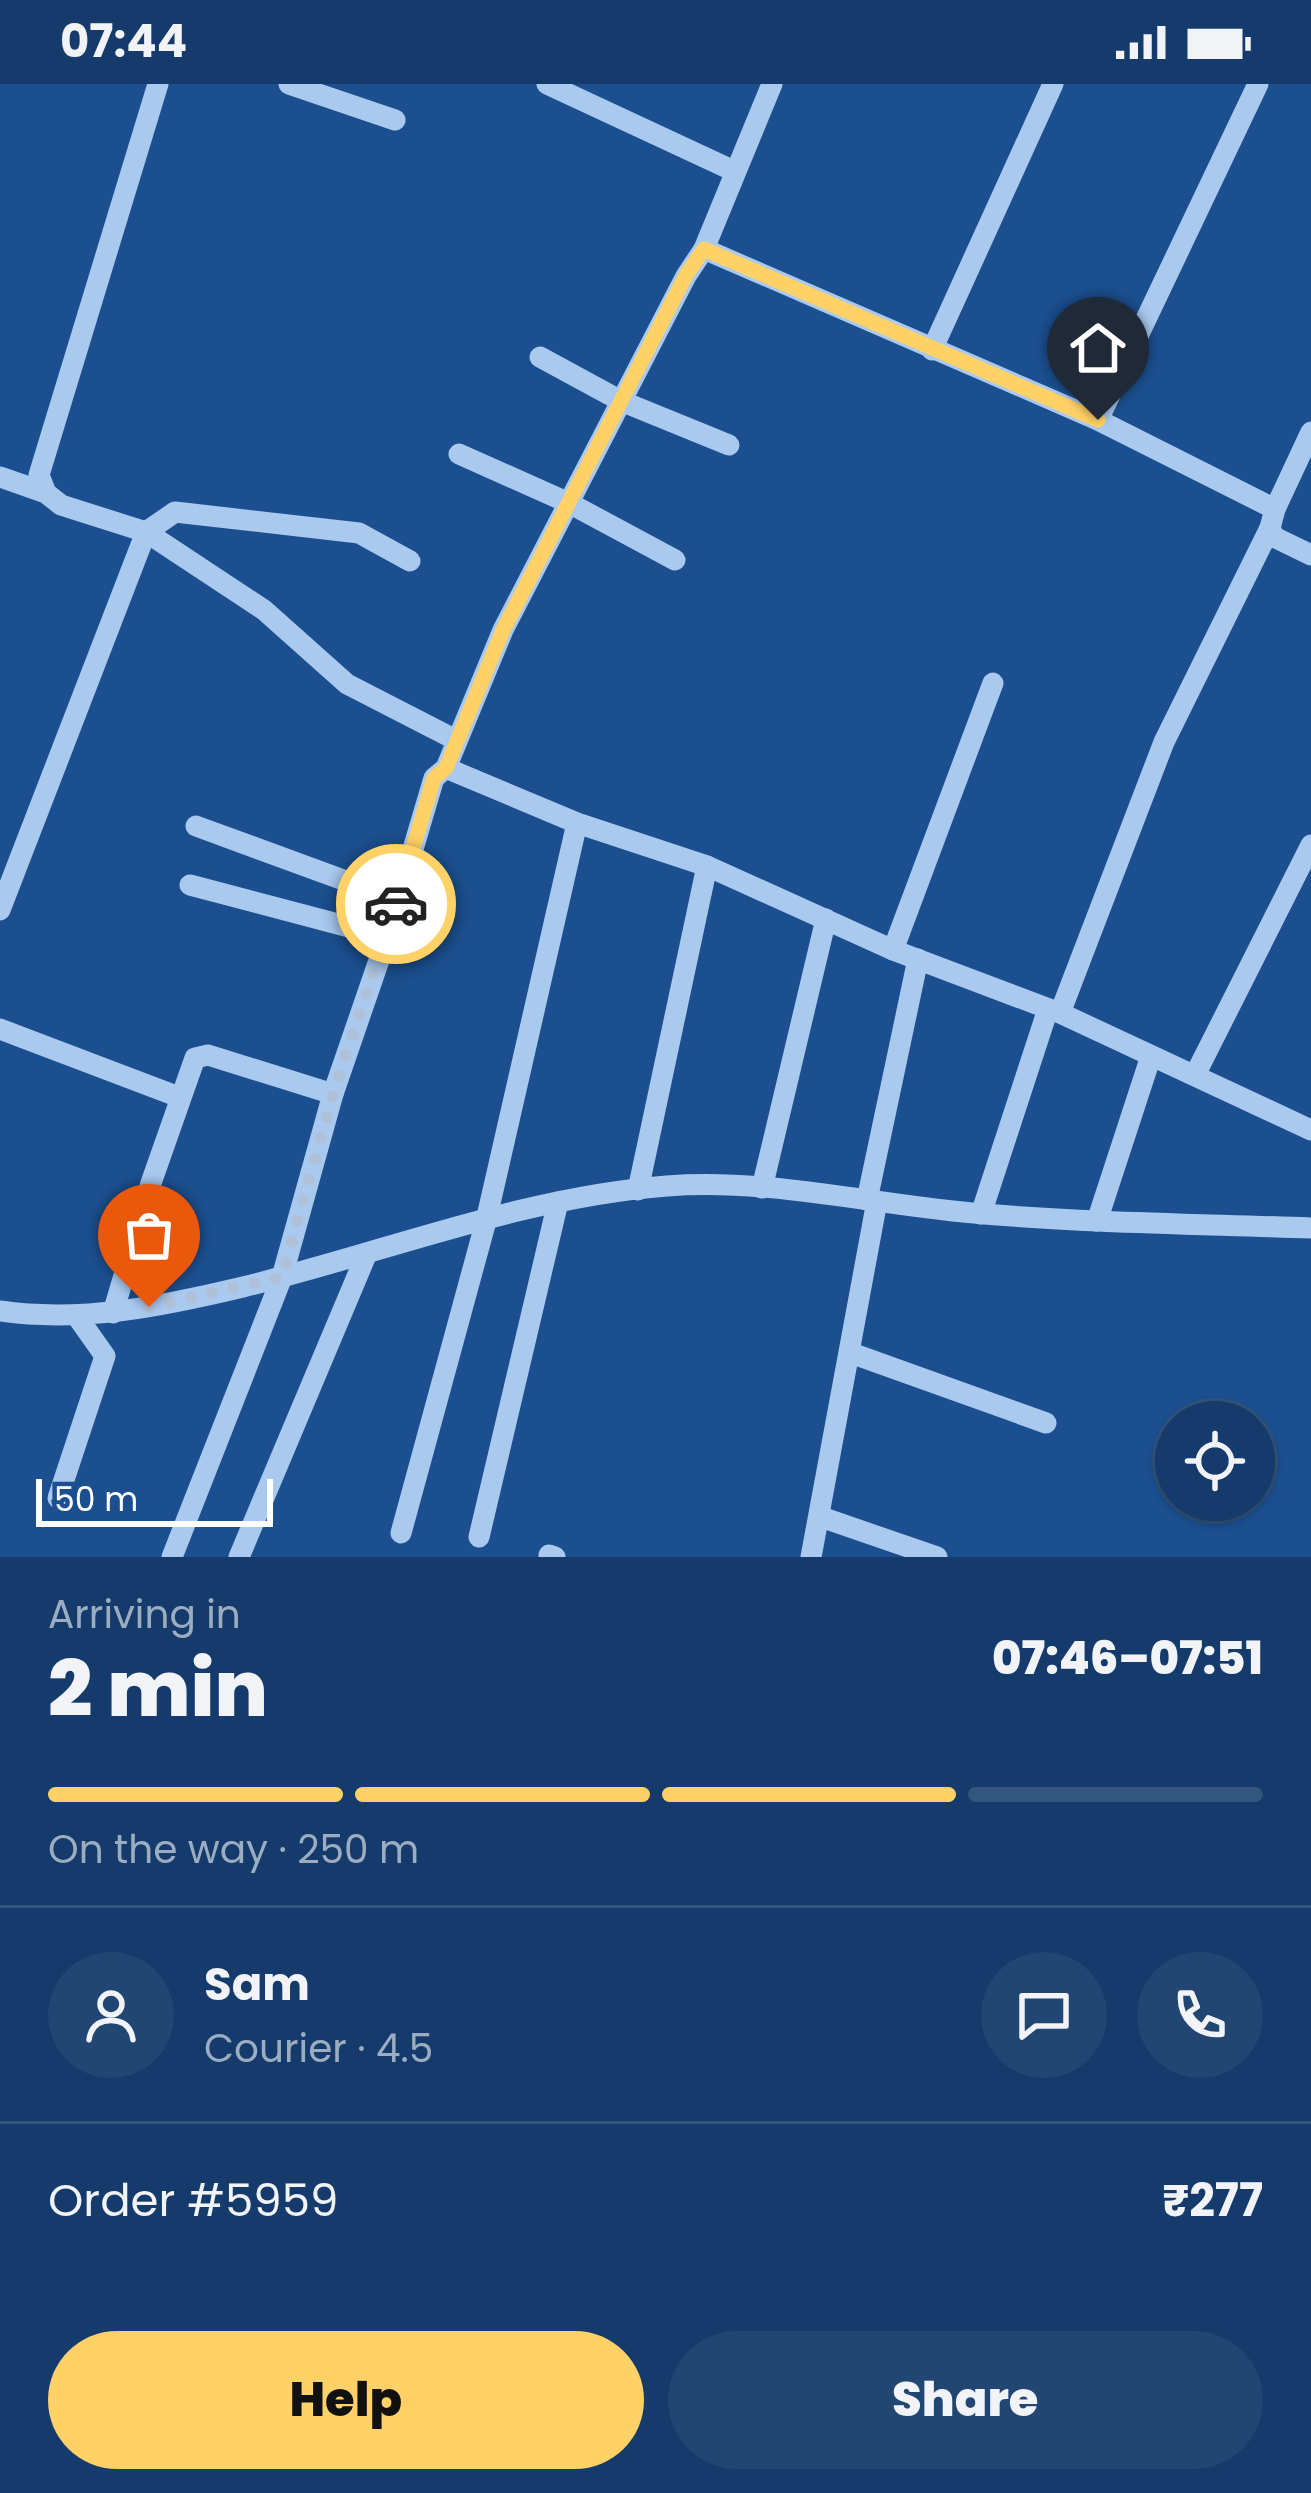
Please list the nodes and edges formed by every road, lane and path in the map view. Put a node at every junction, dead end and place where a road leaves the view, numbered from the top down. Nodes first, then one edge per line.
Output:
1 (158, 84) edge
2 (289, 84) edge
3 (547, 84) edge
4 (772, 84) edge
5 (1053, 84) edge
6 (1258, 84) edge
7 (395, 120) dead end
8 (734, 172) junction
9 (704, 249) junction
10 (932, 350) junction
11 (540, 357) dead end
12 (621, 400) junction
13 (1098, 420) junction
14 (1311, 432) edge
15 (729, 446) dead end
16 (458, 454) dead end
17 (0, 477) edge
18 (46, 493) junction
19 (569, 503) junction
20 (1272, 518) junction
21 (146, 532) junction
22 (1311, 555) edge
23 (675, 560) dead end
24 (410, 561) dead end
25 (993, 683) dead end
26 (456, 740) junction
27 (446, 768) junction
28 (577, 824) junction
29 (196, 826) dead end
30 (1311, 845) edge
31 (707, 866) junction
32 (190, 885) dead end
33 (398, 900) junction
34 (0, 910) edge
35 (826, 919) junction
36 (387, 937) junction
37 (893, 950) junction
38 (918, 959) junction
39 (1054, 1011) junction
40 (0, 1029) edge
41 (1151, 1056) junction
42 (1196, 1073) junction
43 (333, 1094) junction
44 (179, 1097) junction
45 (1311, 1130) edge
46 (762, 1188) junction
47 (638, 1190) junction
48 (872, 1200) junction
49 (559, 1202) junction
50 (981, 1214) junction
51 (486, 1221) junction
52 (1097, 1221) junction
53 (1311, 1228) edge
54 (367, 1253) junction
55 (282, 1277) junction
56 (0, 1311) edge
57 (113, 1313) junction
58 (76, 1315) junction
59 (851, 1353) junction
60 (1046, 1423) dead end
61 (58, 1498) dead end
62 (820, 1516) junction
63 (401, 1533) dead end
64 (479, 1538) dead end
65 (172, 1557) edge
66 (239, 1557) edge
67 (811, 1557) edge
68 (937, 1557) edge

1 - 18 street
2 - 7 street
3 - 8 street
4 - 8 street
5 - 10 street
6 - 13 street
8 - 9 street
9 - 10 street
9 - 12 street
10 - 13 street
11 - 12 street
12 - 15 street
12 - 19 street
13 - 20 street
14 - 20 street
16 - 19 street
17 - 18 street
18 - 21 street
19 - 23 street
19 - 26 street
20 - 22 street
20 - 39 street
21 - 24 street
21 - 26 street
21 - 34 street
25 - 37 street
26 - 27 street
27 - 28 street
27 - 33 street
28 - 31 street
28 - 51 street
29 - 33 street
30 - 42 street
31 - 35 street
31 - 47 street
32 - 36 street
33 - 36 street
35 - 37 street
35 - 46 street
36 - 43 street
37 - 38 street
38 - 39 street
38 - 48 street
39 - 41 street
39 - 50 street
40 - 44 street
41 - 42 street
41 - 52 street
42 - 45 street
43 - 44 street
43 - 55 street
44 - 57 street
46 - 47 street
46 - 48 street
47 - 49 street
48 - 50 street
48 - 59 street
49 - 51 street
49 - 64 street
50 - 52 street
51 - 54 street
51 - 63 street
52 - 53 street
54 - 55 street
54 - 66 street
55 - 57 street
55 - 65 street
56 - 58 street
57 - 58 street
58 - 61 street
59 - 60 street
59 - 62 street
62 - 67 street
62 - 68 street

